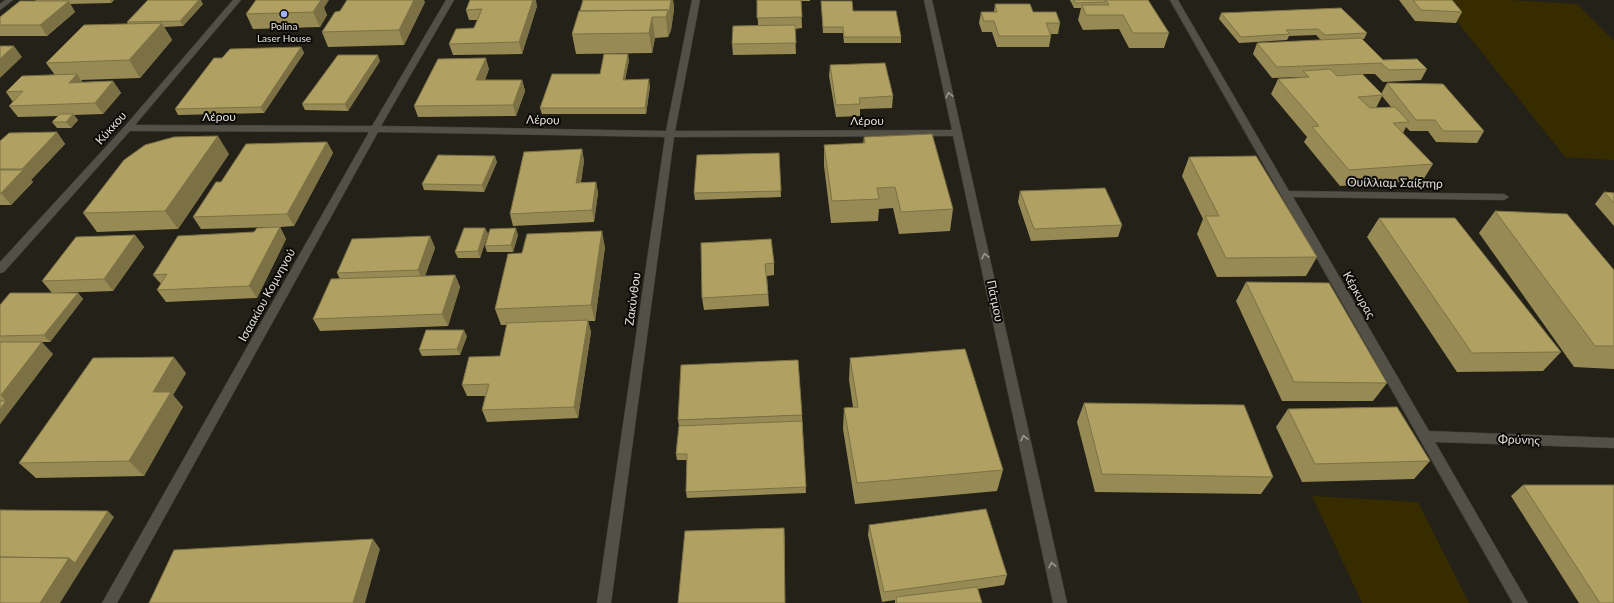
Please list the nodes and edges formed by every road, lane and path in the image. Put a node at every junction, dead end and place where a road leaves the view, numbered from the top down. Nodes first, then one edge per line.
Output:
1 (10, 0) edge
2 (237, 0) edge
3 (450, 0) edge
4 (696, 0) edge
5 (928, 0) edge
6 (1174, 0) edge
7 (0, 8) edge
8 (128, 128) junction
9 (376, 129) junction
10 (958, 133) junction
11 (670, 134) junction
12 (1286, 194) junction
13 (1504, 197) dead end
14 (0, 269) edge
15 (1425, 436) junction
16 (1614, 443) edge
17 (109, 603) edge
18 (604, 603) edge
19 (1060, 603) edge
20 (1521, 603) edge

1 - 7 street
2 - 8 street, Κύκκου
3 - 9 street, Ισαακίου Κομνηνού
4 - 11 street, Ζακύνθου
10 -> 5 street, Πάτμου
6 - 12 street, Κέρκυρας
8 - 9 street, Λέρου
8 - 14 street, Κύκκου
9 - 11 street, Λέρου
9 - 17 street, Ισαακίου Κομνηνού
10 - 11 street, Λέρου
19 -> 10 street, Πάτμου
11 - 18 street, Ζακύνθου
12 - 13 street, Ουίλλιαμ Σαίξπηρ
12 - 15 street, Κέρκυρας
15 - 16 street, Φρύνης
15 - 20 street, Κέρκυρας

